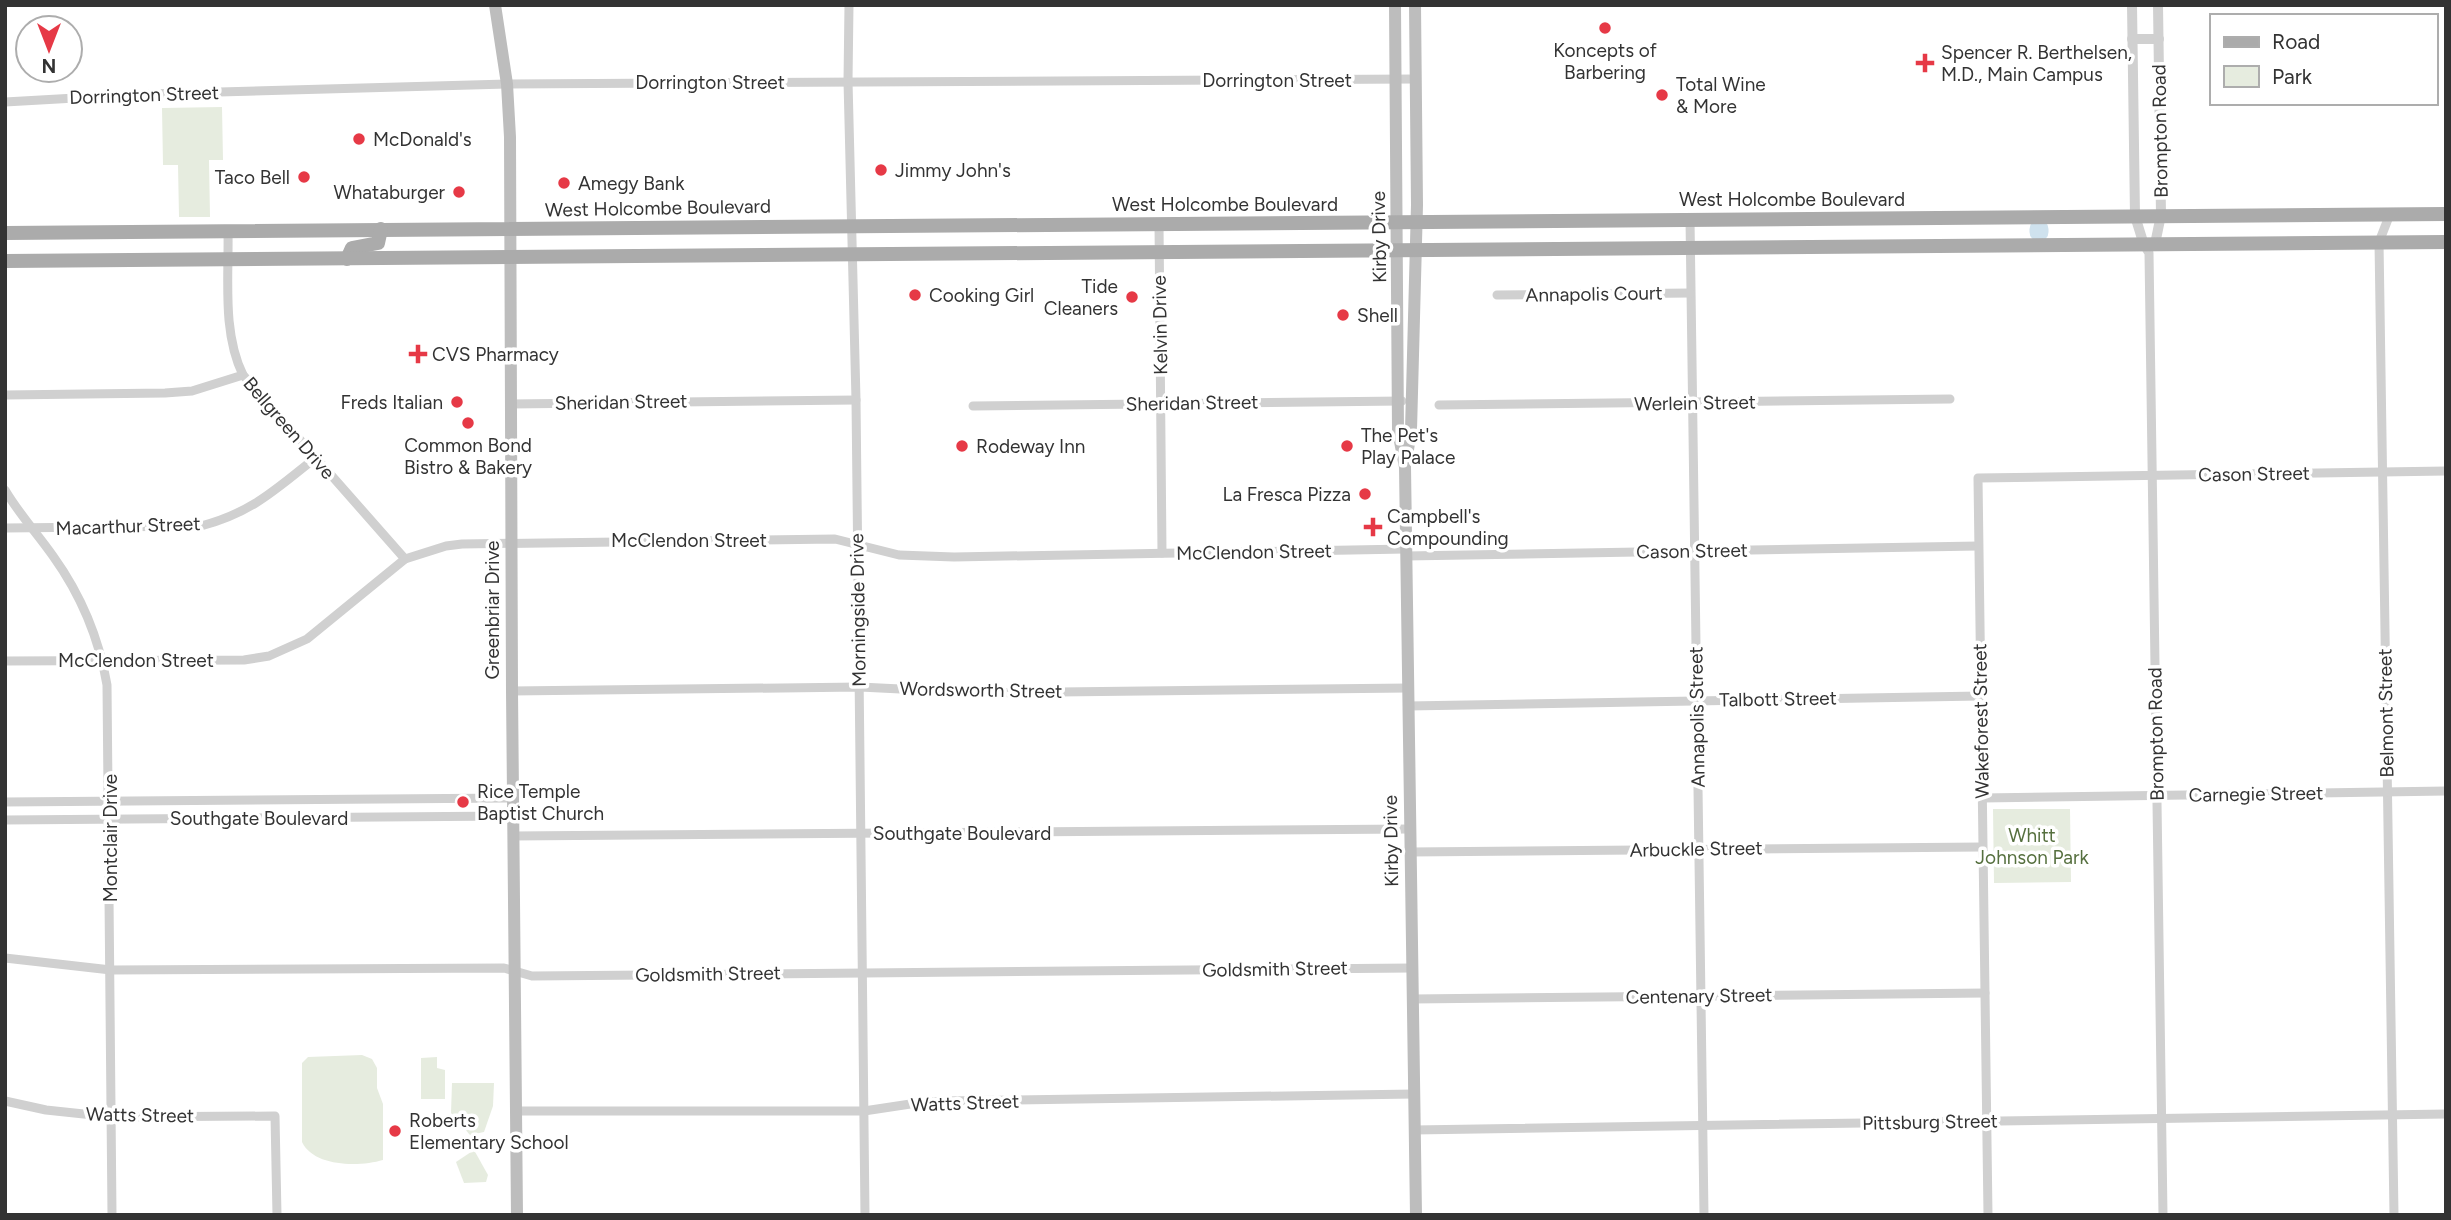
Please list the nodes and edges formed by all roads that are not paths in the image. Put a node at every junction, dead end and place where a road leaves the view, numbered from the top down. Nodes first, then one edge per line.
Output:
1 (495, 5) edge
2 (849, 5) edge
3 (1395, 5) edge
4 (1415, 5) edge
5 (2132, 5) edge
6 (2158, 5) edge
7 (2132, 39) junction
8 (2158, 39) junction
9 (1396, 79) junction
10 (1416, 79) junction
11 (848, 81) junction
12 (508, 84) junction
13 (5, 102) edge
14 (2390, 214) junction
15 (2446, 214) edge
16 (2161, 215) junction
17 (2135, 216) junction
18 (1690, 219) junction
19 (1398, 222) junction
20 (1416, 222) junction
21 (1159, 223) junction
22 (852, 225) junction
23 (381, 229) junction
24 (510, 229) junction
25 (229, 231) junction
26 (5, 233) edge
27 (2379, 242) junction
28 (2446, 242) edge
29 (1690, 247) junction
30 (2149, 247) junction
31 (1399, 251) junction
32 (1415, 251) junction
33 (1160, 253) junction
34 (853, 254) junction
35 (510, 257) junction
36 (347, 259) junction
37 (229, 260) junction
38 (5, 261) edge
39 (1690, 293) junction
40 (1497, 295) dead end
41 (243, 375) junction
42 (5, 395) edge
43 (1950, 399) dead end
44 (856, 400) junction
45 (1398, 401) junction
46 (1412, 401) junction
47 (1692, 403) junction
48 (511, 404) junction
49 (1161, 404) junction
50 (1439, 405) dead end
51 (973, 406) dead end
52 (314, 458) junction
53 (1405, 467) junction
54 (2446, 471) edge
55 (2383, 472) junction
56 (2152, 476) junction
57 (1978, 478) joint
58 (5, 489) edge
59 (5, 528) edge
60 (30, 528) junction
61 (511, 541) junction
62 (857, 544) junction
63 (1978, 546) junction
64 (1694, 551) junction
65 (1406, 552) junction
66 (1163, 553) junction
67 (405, 559) junction
68 (5, 661) edge
69 (103, 661) junction
70 (860, 687) junction
71 (1408, 688) junction
72 (512, 691) junction
73 (1980, 696) junction
74 (1697, 700) junction
75 (1408, 706) junction
76 (2446, 791) edge
77 (2388, 792) junction
78 (2157, 795) junction
79 (513, 798) junction
80 (1982, 798) junction
81 (110, 801) junction
82 (5, 802) edge
83 (513, 817) junction
84 (109, 819) junction
85 (5, 820) edge
86 (1410, 830) junction
87 (860, 834) junction
88 (513, 836) junction
89 (1982, 846) junction
90 (1699, 849) junction
91 (1410, 852) junction
92 (5, 958) edge
93 (1412, 968) junction
94 (111, 970) junction
95 (515, 971) junction
96 (864, 973) junction
97 (1985, 993) junction
98 (1701, 997) junction
99 (1413, 999) junction
100 (1414, 1094) junction
101 (5, 1101) edge
102 (516, 1111) junction
103 (864, 1111) junction
104 (2446, 1114) edge
105 (2392, 1115) junction
106 (112, 1117) junction
107 (2161, 1119) junction
108 (1987, 1121) junction
109 (1703, 1125) junction
110 (1414, 1130) junction
111 (112, 1215) edge
112 (277, 1215) edge
113 (517, 1215) edge
114 (865, 1215) edge
115 (1416, 1215) edge
116 (1704, 1215) edge
117 (1988, 1215) edge
118 (2163, 1215) edge
119 (2394, 1215) edge

1 - 12 main road, Greenbriar Drive
2 - 11 street, Morningside Drive
3 - 9 main road, Kirby Drive
4 - 10 main road, Kirby Drive
5 - 7 street, Brompton Road
6 - 8 street, Brompton Road
7 - 8 street
7 - 17 street, Brompton Road
8 - 16 street, Brompton Road
9 - 10 street, Dorrington Street
9 - 11 street, Dorrington Street
9 - 19 main road, Kirby Drive
10 - 20 main road, Kirby Drive
11 - 12 street, Dorrington Street
11 - 22 street, Morningside Drive
12 - 13 street, Dorrington Street
12 - 24 main road, Greenbriar Drive
14 - 15 main road, West Holcombe Boulevard
14 - 16 main road, West Holcombe Boulevard
14 - 27 street, Belmont Street
16 - 17 main road, West Holcombe Boulevard
16 - 30 street, Brompton Road
17 - 18 main road, West Holcombe Boulevard
17 - 30 street, Brompton Road
18 - 20 main road, West Holcombe Boulevard
18 - 29 street, Annapolis Street
19 - 20 main road, West Holcombe Boulevard
19 - 21 main road, West Holcombe Boulevard
19 - 31 main road, Kirby Drive
20 - 32 main road, Kirby Drive
21 - 22 main road, West Holcombe Boulevard
21 - 33 street, Kelvin Drive
22 - 24 main road, West Holcombe Boulevard
22 - 34 street, Morningside Drive
23 - 24 main road, West Holcombe Boulevard
23 - 25 main road, West Holcombe Boulevard
23 - 36 main road
24 - 35 main road, Greenbriar Drive
25 - 26 main road, West Holcombe Boulevard
25 - 37 street, Bellgreen Drive
27 - 28 main road
27 - 30 main road
27 - 55 street, Belmont Street
29 - 30 main road
29 - 32 main road
29 - 39 street, Annapolis Street
30 - 56 street, Brompton Road
31 - 32 main road
31 - 33 main road
31 - 45 main road, Kirby Drive
32 - 46 main road, Kirby Drive
33 - 34 main road
33 - 49 street, Kelvin Drive
34 - 35 main road
34 - 44 street, Morningside Drive
35 - 36 main road
35 - 48 main road, Greenbriar Drive
36 - 37 main road
37 - 38 main road
37 - 41 street, Bellgreen Drive
39 - 40 street, Annapolis Court
39 - 47 street, Annapolis Street
41 - 42 street
41 - 52 street, Bellgreen Drive
43 - 47 street, Werlein Street
44 - 48 street, Sheridan Street
44 - 62 street, Morningside Drive
45 - 46 street, Sheridan Street
45 - 49 street, Sheridan Street
45 - 53 main road, Kirby Drive
46 - 53 main road, Kirby Drive
47 - 50 street, Werlein Street
47 - 64 street, Annapolis Street
48 - 61 main road, Greenbriar Drive
49 - 51 street, Sheridan Street
49 - 66 street, Kelvin Drive
52 - 60 street, Macarthur Street
52 - 67 street, Bellgreen Drive
53 - 65 main road, Kirby Drive
54 - 55 street, Cason Street
55 - 56 street, Cason Street
55 - 77 street, Belmont Street
56 - 57 street, Cason Street
56 - 78 street, Brompton Road
57 - 63 street, Wakeforest Street
58 - 60 street, Montclair Drive
59 - 60 street, Macarthur Street
60 - 69 street, Montclair Drive
61 - 62 street, McClendon Street
61 - 67 street, McClendon Street
61 - 72 main road, Greenbriar Drive
62 - 66 street, McClendon Street
62 - 70 street, Morningside Drive
63 - 64 street, Cason Street
63 - 73 street, Wakeforest Street
64 - 65 street, Cason Street
64 - 74 street, Annapolis Street
65 - 66 street, McClendon Street
65 - 71 main road, Kirby Drive
67 - 69 street, McClendon Street
68 - 69 street, McClendon Street
69 - 81 street, Montclair Drive
70 - 71 street, Wordsworth Street
70 - 72 street, Wordsworth Street
70 - 87 street, Morningside Drive
71 - 75 main road, Kirby Drive
72 - 79 main road, Greenbriar Drive
73 - 74 street, Talbott Street
73 - 80 street, Wakeforest Street
74 - 75 street, Talbott Street
74 - 90 street, Annapolis Street
75 - 86 main road, Kirby Drive
76 - 77 street, Carnegie Street
77 - 78 street, Carnegie Street
77 - 105 street, Belmont Street
78 - 80 street, Carnegie Street
78 - 107 street, Brompton Road
79 - 81 street, Southgate Boulevard
79 - 83 main road, Greenbriar Drive
80 - 89 street, Wakeforest Street
81 - 82 street, Southgate Boulevard
81 - 84 street, Montclair Drive
83 - 84 street, Southgate Boulevard
83 - 88 main road, Greenbriar Drive
84 - 85 street, Southgate Boulevard
84 - 94 street, Montclair Drive
86 - 87 street, Southgate Boulevard
86 - 91 main road, Kirby Drive
87 - 88 street, Southgate Boulevard
87 - 96 street, Morningside Drive
88 - 95 main road, Greenbriar Drive
89 - 90 street, Arbuckle Street
89 - 97 street, Wakeforest Street
90 - 91 street, Arbuckle Street
90 - 98 street, Annapolis Street
91 - 93 main road, Kirby Drive
92 - 94 street, Goldsmith Street
93 - 96 street, Goldsmith Street
93 - 99 main road, Kirby Drive
94 - 95 street, Goldsmith Street
94 - 106 street, Montclair Drive
95 - 96 street, Goldsmith Street
95 - 102 main road, Greenbriar Drive
96 - 103 street, Morningside Drive
97 - 98 street, Centenary Street
97 - 108 street, Wakeforest Street
98 - 99 street, Centenary Street
98 - 109 street, Annapolis Street
99 - 100 main road, Kirby Drive
100 - 103 street, Watts Street
100 - 110 main road, Kirby Drive
101 - 106 street, Watts Street
102 - 103 street, Watts Street
102 - 113 main road, Greenbriar Drive
103 - 114 street, Morningside Drive
104 - 105 street, Pittsburg Street
105 - 107 street, Pittsburg Street
105 - 119 street, Belmont Street
106 - 111 street, Montclair Drive
106 - 112 street, Watts Street
107 - 108 street, Pittsburg Street
107 - 118 street, Brompton Road
108 - 109 street, Pittsburg Street
108 - 117 street, Wakeforest Street
109 - 110 street, Pittsburg Street
109 - 116 street, Annapolis Street
110 - 115 main road, Kirby Drive

